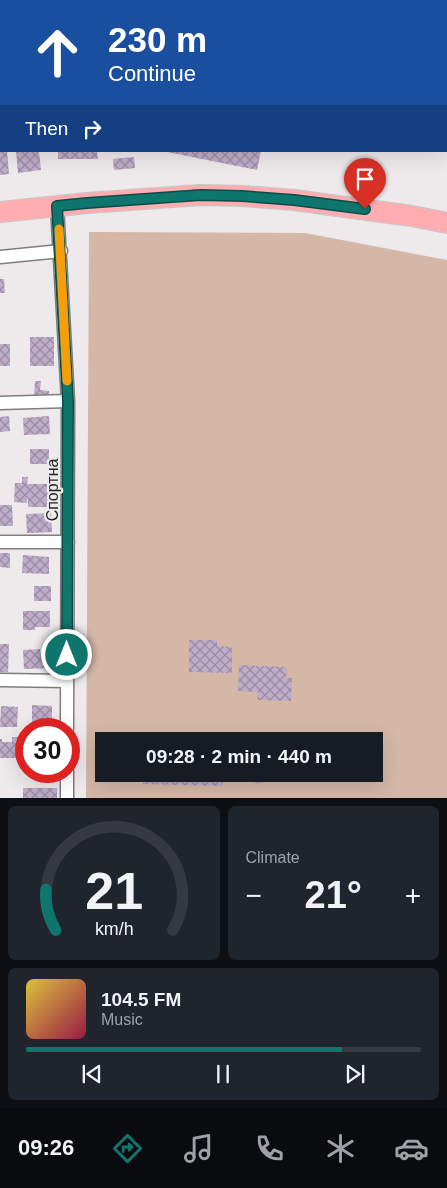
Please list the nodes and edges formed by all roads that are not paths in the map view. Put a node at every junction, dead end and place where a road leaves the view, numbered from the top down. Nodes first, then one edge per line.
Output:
1 (57, 206) junction
2 (0, 212) edge
3 (447, 224) edge
4 (61, 251) junction
5 (0, 257) edge
6 (68, 401) junction
7 (0, 403) edge
8 (0, 542) edge
9 (68, 542) junction
10 (0, 680) edge
11 (67, 681) junction
12 (67, 718) edge
13 (67, 783) edge
14 (67, 798) edge

1 - 2 main road
1 - 3 main road
1 - 4 street, Спортна
4 - 5 street
4 - 6 street, Спортна
6 - 7 street
6 - 9 street, Спортна
8 - 9 street
9 - 11 street, Спортна
10 - 11 street
11 - 12 street, Спортна
13 - 14 street

